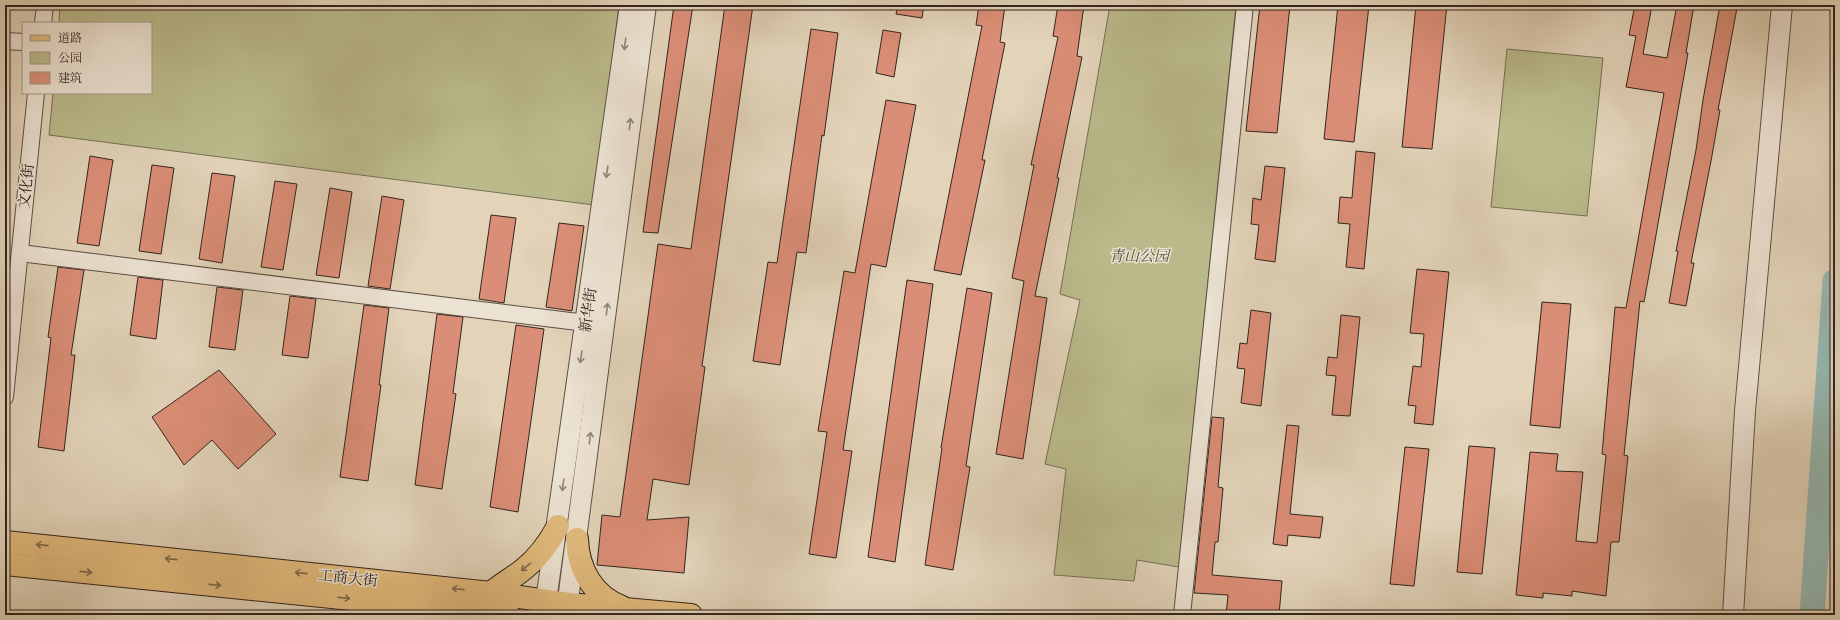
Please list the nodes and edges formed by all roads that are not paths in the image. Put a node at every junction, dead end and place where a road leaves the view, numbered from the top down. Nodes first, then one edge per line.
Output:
1 (45, 5) edge
2 (630, 5) edge
3 (646, 5) edge
4 (1245, 5) edge
5 (1782, 5) edge
6 (43, 22) edge
7 (5, 41) edge
8 (22, 42) edge
9 (36, 94) edge
10 (20, 253) junction
11 (586, 323) junction
12 (5, 397) edge
13 (558, 526) junction
14 (577, 539) junction
15 (5, 542) edge
16 (5, 564) edge
17 (491, 593) junction
18 (545, 608) edge
19 (567, 609) edge
20 (631, 609) junction
21 (467, 612) edge
22 (509, 615) edge
23 (691, 615) edge
24 (1182, 615) edge
25 (1733, 615) edge

1 - 6 street
2 -> 11 street, 新华街
14 -> 3 street, 新华街
4 - 24 street
5 - 25 street
7 - 8 street
9 - 10 street, 文化街
10 - 11 street
10 - 12 street, 文化街
11 -> 13 street, 新华街
13 -> 17 main road
13 - 18 street, 新华街
14 - 19 street, 新华街
14 - 20 main road
17 -> 15 main road, 工商大街
16 -> 21 main road, 工商大街
17 - 18 main road, 工商大街
18 - 19 main road, 工商大街
19 - 20 main road, 工商大街
20 - 23 main road, 工商大街
21 - 22 main road, 工商大街

